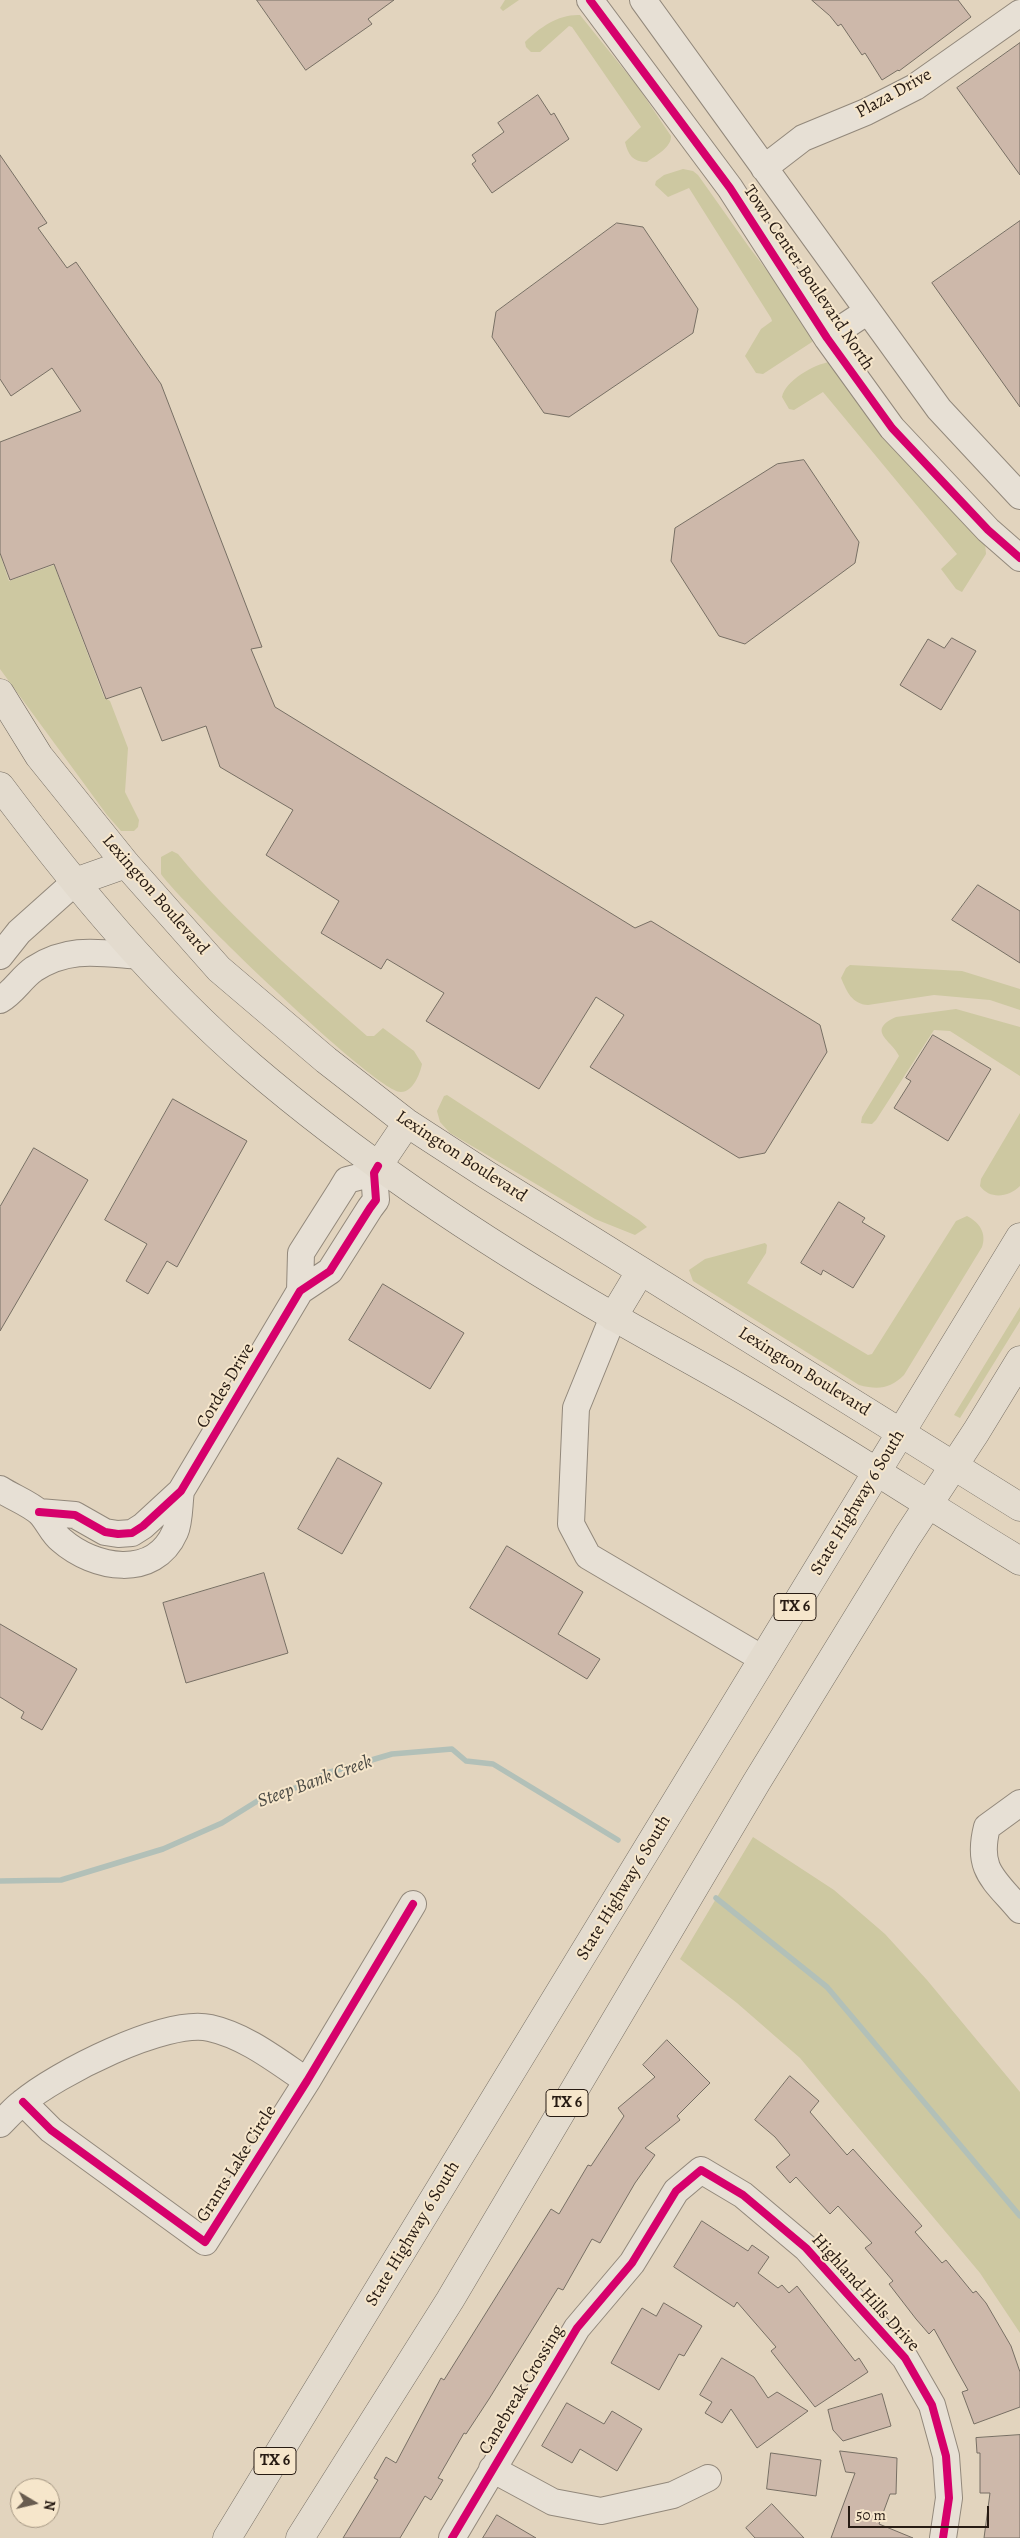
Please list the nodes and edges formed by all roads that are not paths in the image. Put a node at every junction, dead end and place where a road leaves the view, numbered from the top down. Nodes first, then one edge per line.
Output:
1 (590, 0) edge
2 (643, 0) edge
3 (1020, 13) edge
4 (764, 168) junction
5 (868, 311) junction
6 (827, 338) junction
7 (947, 488) junction
8 (1020, 496) edge
9 (1020, 532) edge
10 (1020, 558) edge
11 (0, 693) edge
12 (0, 786) edge
13 (126, 864) junction
14 (75, 882) junction
15 (0, 956) edge
16 (139, 956) junction
17 (0, 1000) edge
18 (408, 1123) junction
19 (376, 1170) junction
20 (1020, 1237) edge
21 (640, 1272) junction
22 (300, 1291) junction
23 (613, 1316) junction
24 (1020, 1360) edge
25 (901, 1432) junction
26 (953, 1466) junction
27 (877, 1472) junction
28 (0, 1489) edge
29 (928, 1505) junction
30 (1020, 1507) edge
31 (1020, 1561) edge
32 (763, 1659) junction
33 (1020, 1803) edge
34 (413, 1904) dead end
35 (1020, 1910) edge
36 (307, 2081) junction
37 (23, 2102) junction
38 (0, 2124) edge
39 (700, 2170) joint
40 (492, 2469) junction
41 (708, 2478) dead end
42 (230, 2537) edge
43 (300, 2538) edge
44 (452, 2538) edge
45 (943, 2538) edge

1 - 6 street, Town Center Boulevard North
2 - 4 street, Town Center Boulevard North
3 - 4 street, Plaza Drive
4 - 5 street, Town Center Boulevard North
5 - 6 street
5 - 8 street, Town Center Boulevard North
6 - 7 street, Town Center Boulevard North
7 - 9 street
7 - 10 street, Town Center Boulevard North
11 - 13 main road, Lexington Boulevard
12 - 14 main road
13 - 14 main road
13 - 18 main road, Lexington Boulevard
14 - 15 street
14 - 16 main road
16 - 17 street
16 - 19 main road
18 - 19 main road
18 - 21 main road, Lexington Boulevard
19 - 22 street, Cordes Drive
19 - 22 street, Cordes Drive
19 - 23 main road
20 - 25 main road, State Highway 6 South / TX 6
21 - 23 main road
21 - 25 main road, Lexington Boulevard
22 - 28 street, Cordes Drive
23 - 27 main road
23 - 32 street
24 - 26 main road, TX 6
25 - 26 main road, Lexington Boulevard
25 - 27 main road, State Highway 6 South / TX 6
26 - 29 main road, TX 6
26 - 30 main road, Lexington Boulevard
27 - 29 main road
27 - 32 main road, State Highway 6 South / TX 6
29 - 31 main road
29 - 43 main road, TX 6
32 - 42 main road, State Highway 6 South / TX 6
33 - 35 street
34 - 36 street, Grants Lake Circle
36 - 37 street
36 - 37 street, Grants Lake Circle
37 - 38 street
39 - 40 street, Canebreak Crossing
39 - 45 street, Highland Hills Drive
40 - 41 street
40 - 44 street, Canebreak Crossing

